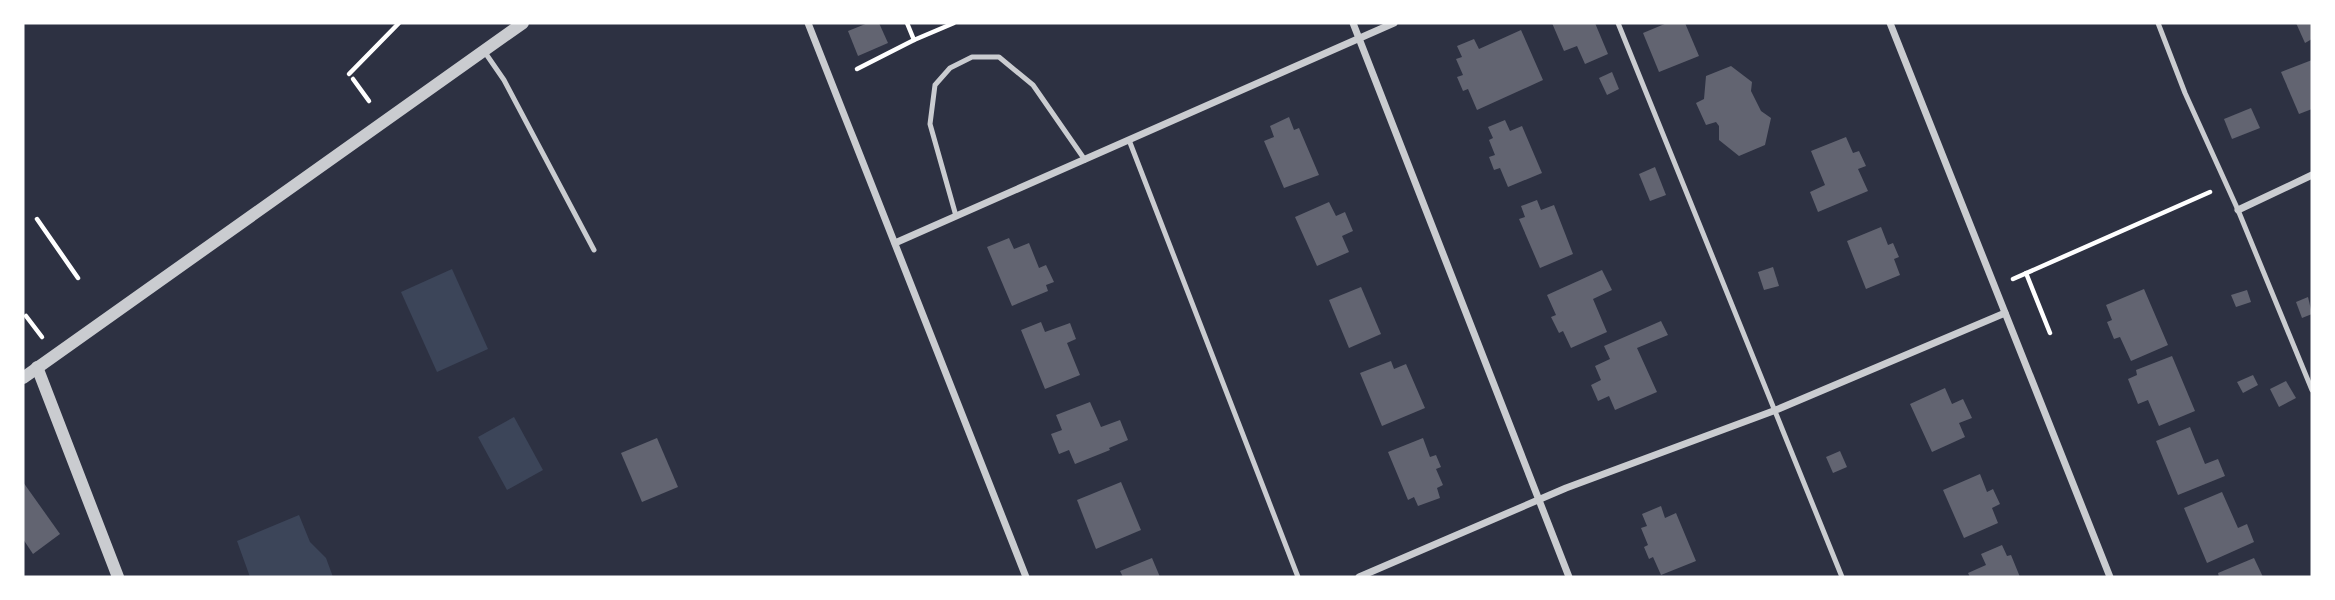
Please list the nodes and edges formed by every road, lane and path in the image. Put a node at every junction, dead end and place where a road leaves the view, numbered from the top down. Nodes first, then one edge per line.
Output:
1 (398, 23) edge
2 (523, 23) edge
3 (808, 23) edge
4 (907, 23) edge
5 (954, 23) edge
6 (1353, 23) edge
7 (1394, 23) edge
8 (1618, 23) edge
9 (1890, 23) edge
10 (2158, 23) edge
11 (1359, 38) junction
12 (914, 40) junction
13 (484, 51) junction
14 (857, 69) dead end
15 (349, 74) dead end
16 (353, 79) dead end
17 (369, 101) dead end
18 (1128, 139) junction
19 (1085, 160) junction
20 (2312, 175) edge
21 (2226, 184) junction
22 (2238, 210) junction
23 (956, 216) junction
24 (37, 219) dead end
25 (895, 243) junction
26 (594, 250) dead end
27 (2026, 273) junction
28 (79, 278) dead end
29 (2015, 278) dead end
30 (2004, 313) junction
31 (26, 316) dead end
32 (2050, 333) dead end
33 (42, 337) dead end
34 (37, 368) junction
35 (23, 378) edge
36 (2312, 390) edge
37 (1776, 410) junction
38 (1538, 499) junction
39 (118, 577) edge
40 (1026, 577) edge
41 (1298, 577) edge
42 (1359, 577) edge
43 (1569, 577) edge
44 (1842, 577) edge
45 (2110, 577) edge

1 - 15 path
2 - 13 street
3 - 25 street
4 - 12 path
5 - 12 path
6 - 11 street
7 - 11 street
8 - 37 lane
9 - 30 street
10 - 21 lane
11 - 18 street
11 - 38 street
12 - 14 path
13 - 26 lane
13 - 34 street
16 - 17 path
18 - 19 street
18 - 41 lane
19 - 23 street
19 - 23 lane
20 - 22 street
21 - 22 lane
21 - 27 path
22 - 36 lane
23 - 25 street
24 - 28 path
25 - 40 street
27 - 29 path
27 - 32 path
30 - 37 street
30 - 45 street
31 - 33 path
34 - 35 street
34 - 39 street
37 - 38 street
37 - 44 lane
38 - 42 street
38 - 43 street

